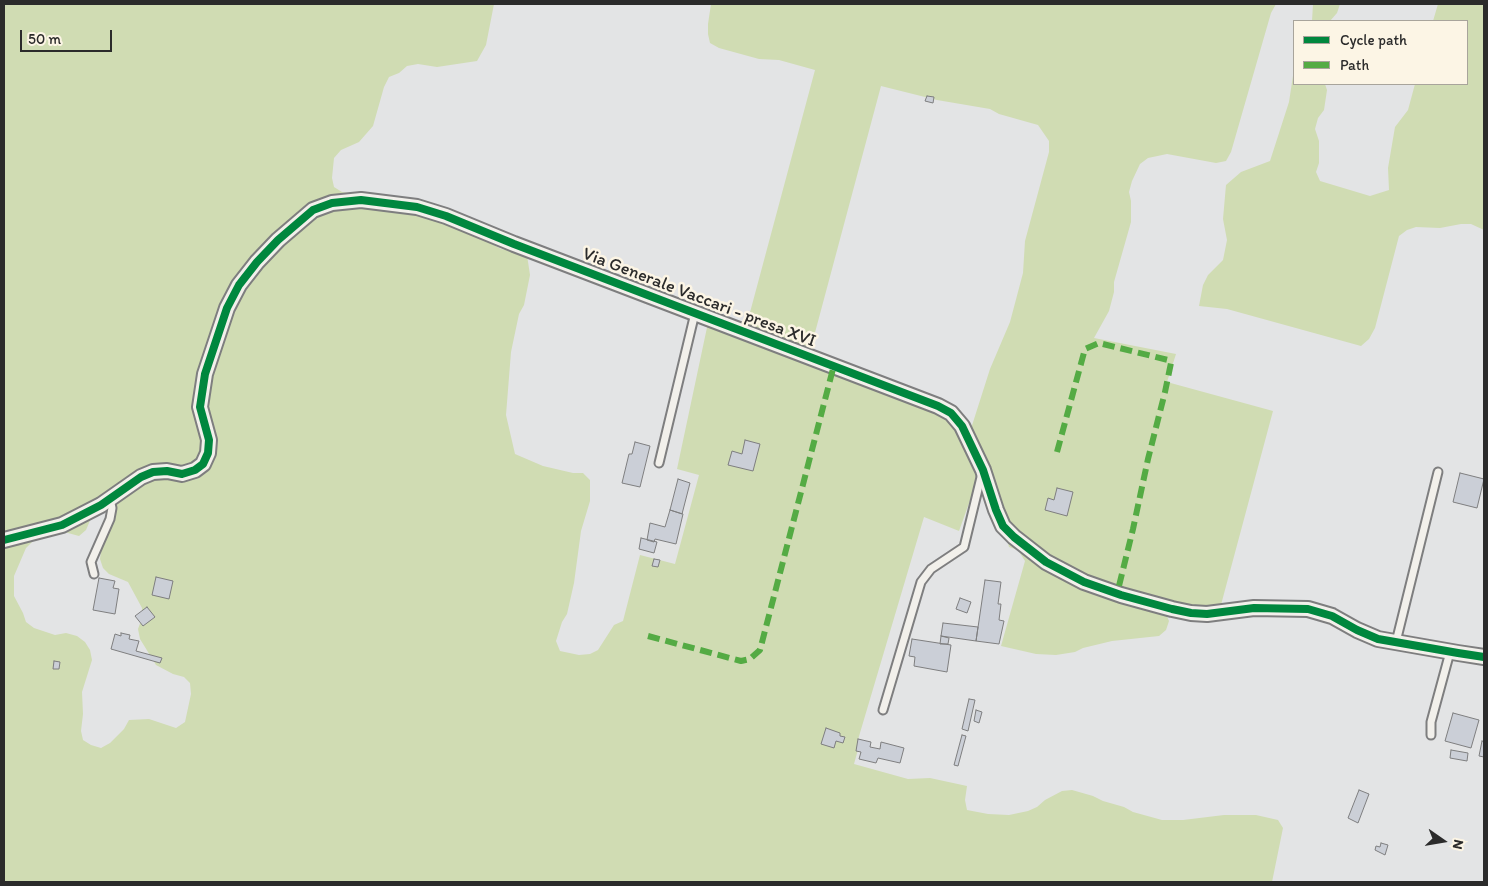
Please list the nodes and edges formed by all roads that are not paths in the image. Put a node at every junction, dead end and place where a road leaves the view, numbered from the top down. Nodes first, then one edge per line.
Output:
1 (695, 313) junction
2 (658, 463) dead end
3 (983, 470) junction
4 (1438, 472) dead end
5 (110, 499) junction
6 (4, 540) edge
7 (94, 574) dead end
8 (1396, 642) junction
9 (1450, 652) junction
10 (1484, 657) edge
11 (883, 710) dead end
12 (1431, 735) dead end

1 - 2 lane
1 - 3 street, Via Generale Vaccari - presa XVI
1 - 5 street, Via Generale Vaccari - presa XVI
3 - 8 street, Via Generale Vaccari - presa XVI
3 - 11 lane
4 - 8 lane
5 - 6 street, Via Generale Vaccari - presa XVI
5 - 7 lane
8 - 9 street, Via Generale Vaccari - presa XVI
9 - 10 street, Via Generale Vaccari - presa XVI
9 - 12 lane

